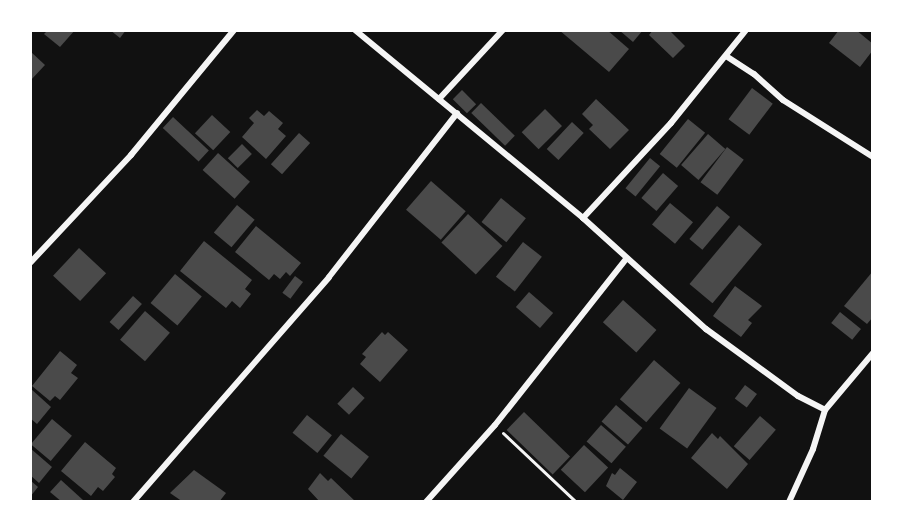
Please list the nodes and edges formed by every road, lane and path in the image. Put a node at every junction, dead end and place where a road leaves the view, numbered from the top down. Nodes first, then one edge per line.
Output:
1 (234, 30) edge
2 (355, 30) edge
3 (502, 30) edge
4 (746, 30) edge
5 (726, 56) junction
6 (439, 99) junction
7 (457, 113) junction
8 (873, 157) edge
9 (583, 218) junction
10 (626, 259) junction
11 (30, 263) edge
12 (873, 353) edge
13 (825, 410) junction
14 (495, 425) junction
15 (133, 502) edge
16 (426, 502) edge
17 (576, 502) edge
18 (789, 502) edge

1 - 11 street
2 - 6 street
3 - 6 street
4 - 5 street
5 - 8 street
5 - 9 street
6 - 7 street
7 - 9 street
7 - 15 street
9 - 10 street
10 - 13 street
10 - 14 street
12 - 13 street
13 - 18 street
14 - 16 street
14 - 17 path

